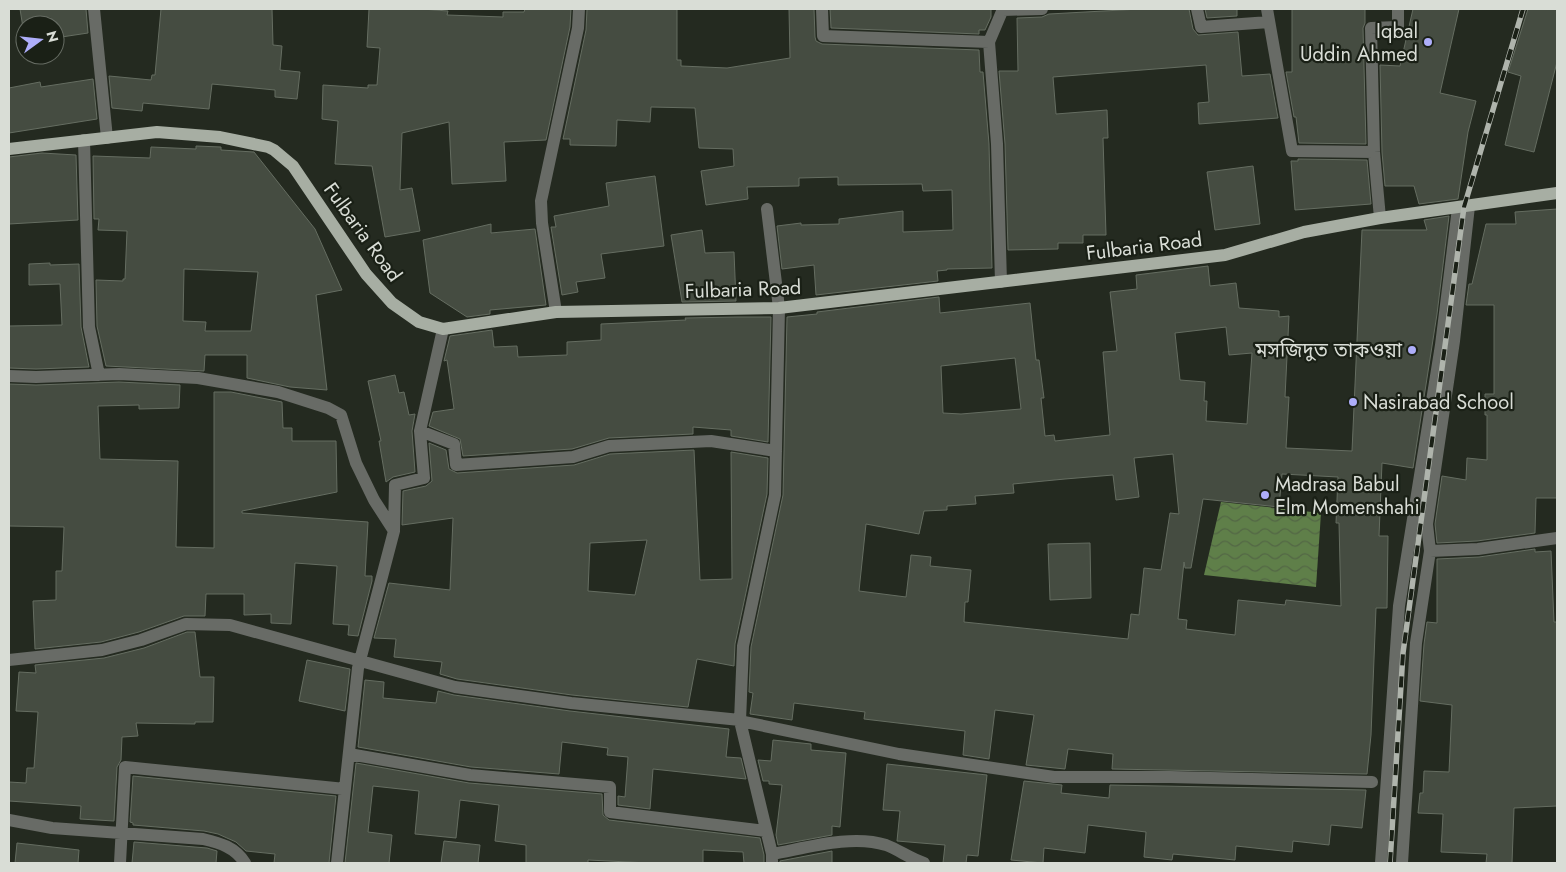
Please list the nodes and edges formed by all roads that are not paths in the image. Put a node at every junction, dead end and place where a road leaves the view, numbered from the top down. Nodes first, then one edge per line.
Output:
1 (94, 9) edge
2 (579, 9) edge
3 (822, 9) edge
4 (1003, 9) edge
5 (1042, 9) edge
6 (1197, 9) edge
7 (1398, 9) edge
8 (1268, 15) edge
9 (989, 42) junction
10 (107, 138) junction
11 (84, 140) junction
12 (9, 149) edge
13 (1374, 152) junction
14 (1557, 193) edge
15 (1463, 207) junction
16 (767, 208) dead end
17 (1380, 218) junction
18 (1001, 282) junction
19 (779, 308) junction
20 (556, 312) junction
21 (443, 329) junction
22 (99, 374) junction
23 (9, 376) edge
24 (420, 431) junction
25 (776, 451) junction
26 (394, 530) junction
27 (1557, 538) edge
28 (1430, 551) junction
29 (9, 660) edge
30 (360, 660) junction
31 (740, 720) junction
32 (349, 754) junction
33 (1372, 782) dead end
34 (345, 789) junction
35 (9, 820) edge
36 (766, 831) junction
37 (123, 832) junction
38 (772, 859) edge
39 (120, 863) edge
40 (245, 863) edge
41 (337, 863) edge
42 (924, 863) edge
43 (1381, 863) edge
44 (1402, 863) edge

1 - 10 street
2 - 20 street
3 - 9 street
4 - 5 street
4 - 9 street
6 - 8 street
7 - 13 street
8 - 13 street
9 - 18 street
10 - 11 main road, Fulbaria Road
10 - 21 main road, Fulbaria Road
11 - 12 main road, Fulbaria Road
11 - 22 street
13 - 17 street
14 - 15 main road, Fulbaria Road
15 - 17 main road, Fulbaria Road
15 - 28 street
15 - 43 street
16 - 19 street
17 - 18 main road, Fulbaria Road
18 - 19 main road, Fulbaria Road
19 - 20 main road, Fulbaria Road
19 - 25 street
20 - 21 main road, Fulbaria Road
21 - 24 street
22 - 23 street
22 - 26 street
24 - 25 street
24 - 26 street
25 - 31 street
26 - 30 street
27 - 28 street
28 - 44 street
29 - 30 street
30 - 31 street
30 - 32 street
31 - 33 street
31 - 36 street
32 - 34 street
32 - 36 street
34 - 37 street
34 - 41 street
35 - 37 street
36 - 38 street
37 - 39 street
37 - 40 street
38 - 42 street

